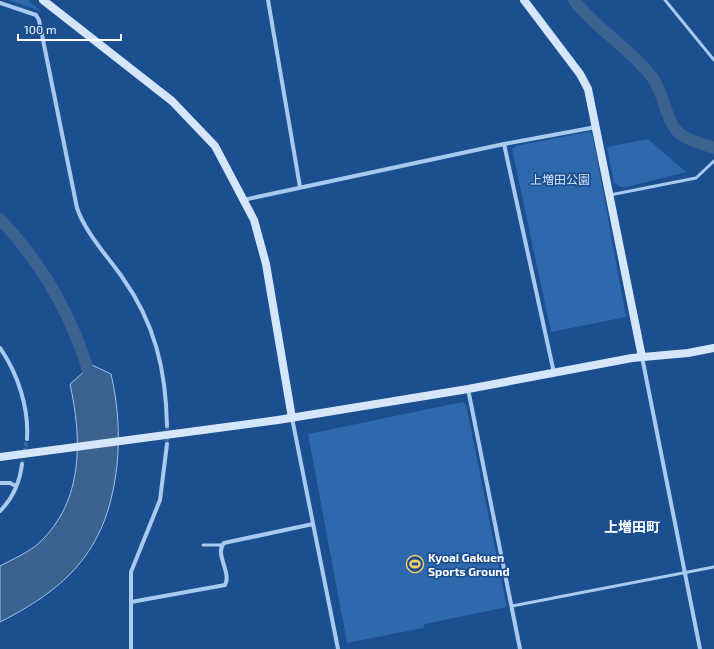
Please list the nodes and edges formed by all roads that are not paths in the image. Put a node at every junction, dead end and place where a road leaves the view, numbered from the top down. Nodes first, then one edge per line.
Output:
1 (43, 0) edge
2 (268, 0) edge
3 (524, 0) edge
4 (665, 0) edge
5 (0, 3) edge
6 (714, 60) edge
7 (596, 128) junction
8 (504, 144) junction
9 (714, 161) edge
10 (300, 187) junction
11 (610, 195) junction
12 (243, 200) junction
13 (0, 348) edge
14 (714, 348) edge
15 (642, 357) junction
16 (554, 373) junction
17 (468, 389) junction
18 (292, 418) junction
19 (167, 426) tunnel mouth
20 (27, 439) tunnel mouth
21 (168, 444) tunnel mouth
22 (0, 457) edge
23 (22, 464) tunnel mouth
24 (0, 483) edge
25 (16, 486) junction
26 (0, 511) edge
27 (313, 524) junction
28 (203, 545) dead end
29 (222, 545) junction
30 (714, 567) edge
31 (685, 572) junction
32 (131, 602) junction
33 (512, 606) junction
34 (131, 649) edge
35 (338, 649) edge
36 (520, 649) edge
37 (700, 649) edge

1 - 12 street
2 - 10 street
3 - 7 street
4 - 6 lane
5 - 19 street
7 - 8 street
7 - 11 street
8 - 10 street
8 - 16 street
9 - 11 lane
10 - 12 street
11 - 15 street
12 - 18 street
13 - 20 street
14 - 15 street
15 - 16 street
15 - 31 street
16 - 17 street
17 - 18 street
17 - 33 street
18 - 22 street
18 - 27 street
21 - 32 street
23 - 25 street
24 - 25 street
25 - 26 street
27 - 29 street
27 - 35 street
28 - 29 lane
29 - 32 street
30 - 31 lane
31 - 33 lane
31 - 37 street
32 - 34 street
33 - 36 street

